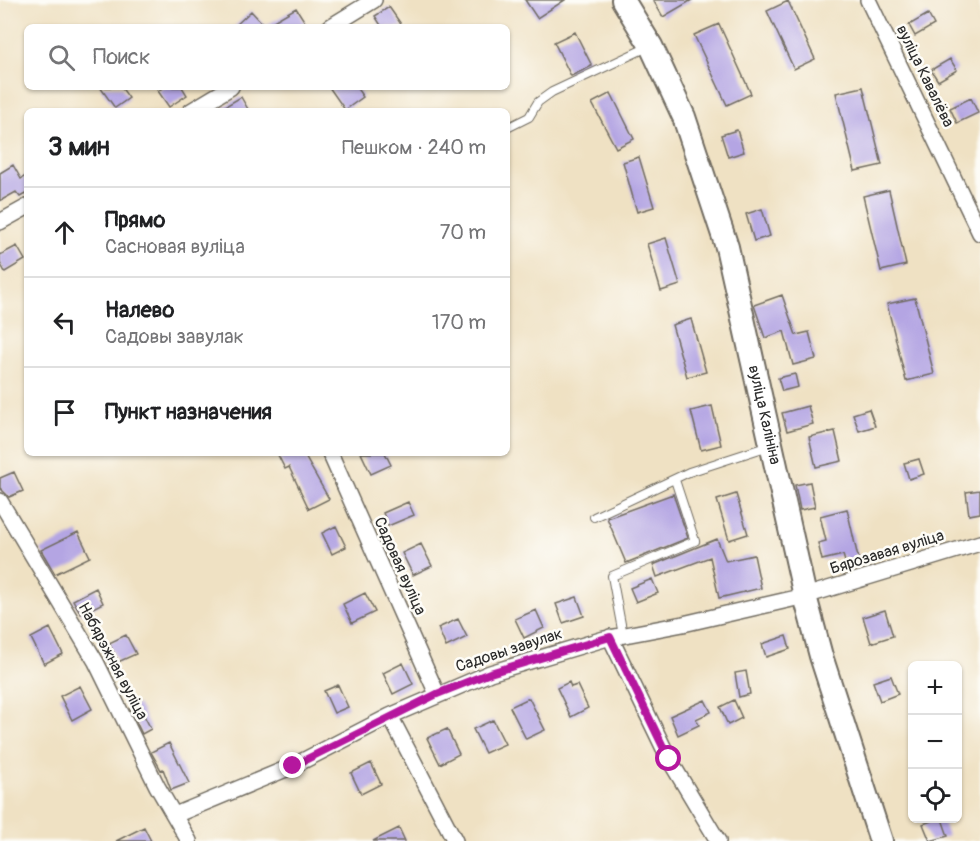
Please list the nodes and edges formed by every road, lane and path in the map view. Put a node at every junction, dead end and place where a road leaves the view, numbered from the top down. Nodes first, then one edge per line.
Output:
1 (374, 0) edge
2 (623, 0) edge
3 (868, 0) edge
4 (335, 24) edge
5 (651, 46) junction
6 (226, 90) edge
7 (196, 108) edge
8 (510, 127) edge
9 (24, 209) edge
10 (0, 222) edge
11 (980, 233) edge
12 (771, 446) junction
13 (331, 456) edge
14 (675, 480) junction
15 (0, 501) edge
16 (594, 517) dead end
17 (980, 543) edge
18 (805, 596) junction
19 (616, 636) junction
20 (437, 694) junction
21 (390, 716) junction
22 (175, 815) junction
23 (189, 841) edge
24 (455, 841) edge
25 (718, 841) edge
26 (881, 841) edge

1 - 4 street
2 - 5 street, вуліца Калініна
3 - 11 street, вуліца Кавалёва
5 - 8 lane
5 - 12 street, вуліца Калініна
6 - 7 street
9 - 10 street
12 - 14 lane
12 - 18 street, вуліца Калініна
13 - 20 street, Садовая вуліца
14 - 16 lane
14 - 19 lane
15 - 22 street, Набярэжная вуліца
17 - 18 street, Бярозавая вуліца
18 - 19 street, Садовы завулак
18 - 26 street, вуліца Калініна
19 - 20 street, Садовы завулак
19 - 25 street
20 - 21 street, Садовы завулак
21 - 22 street, Садовы завулак
21 - 24 street
22 - 23 street, Набярэжная вуліца

